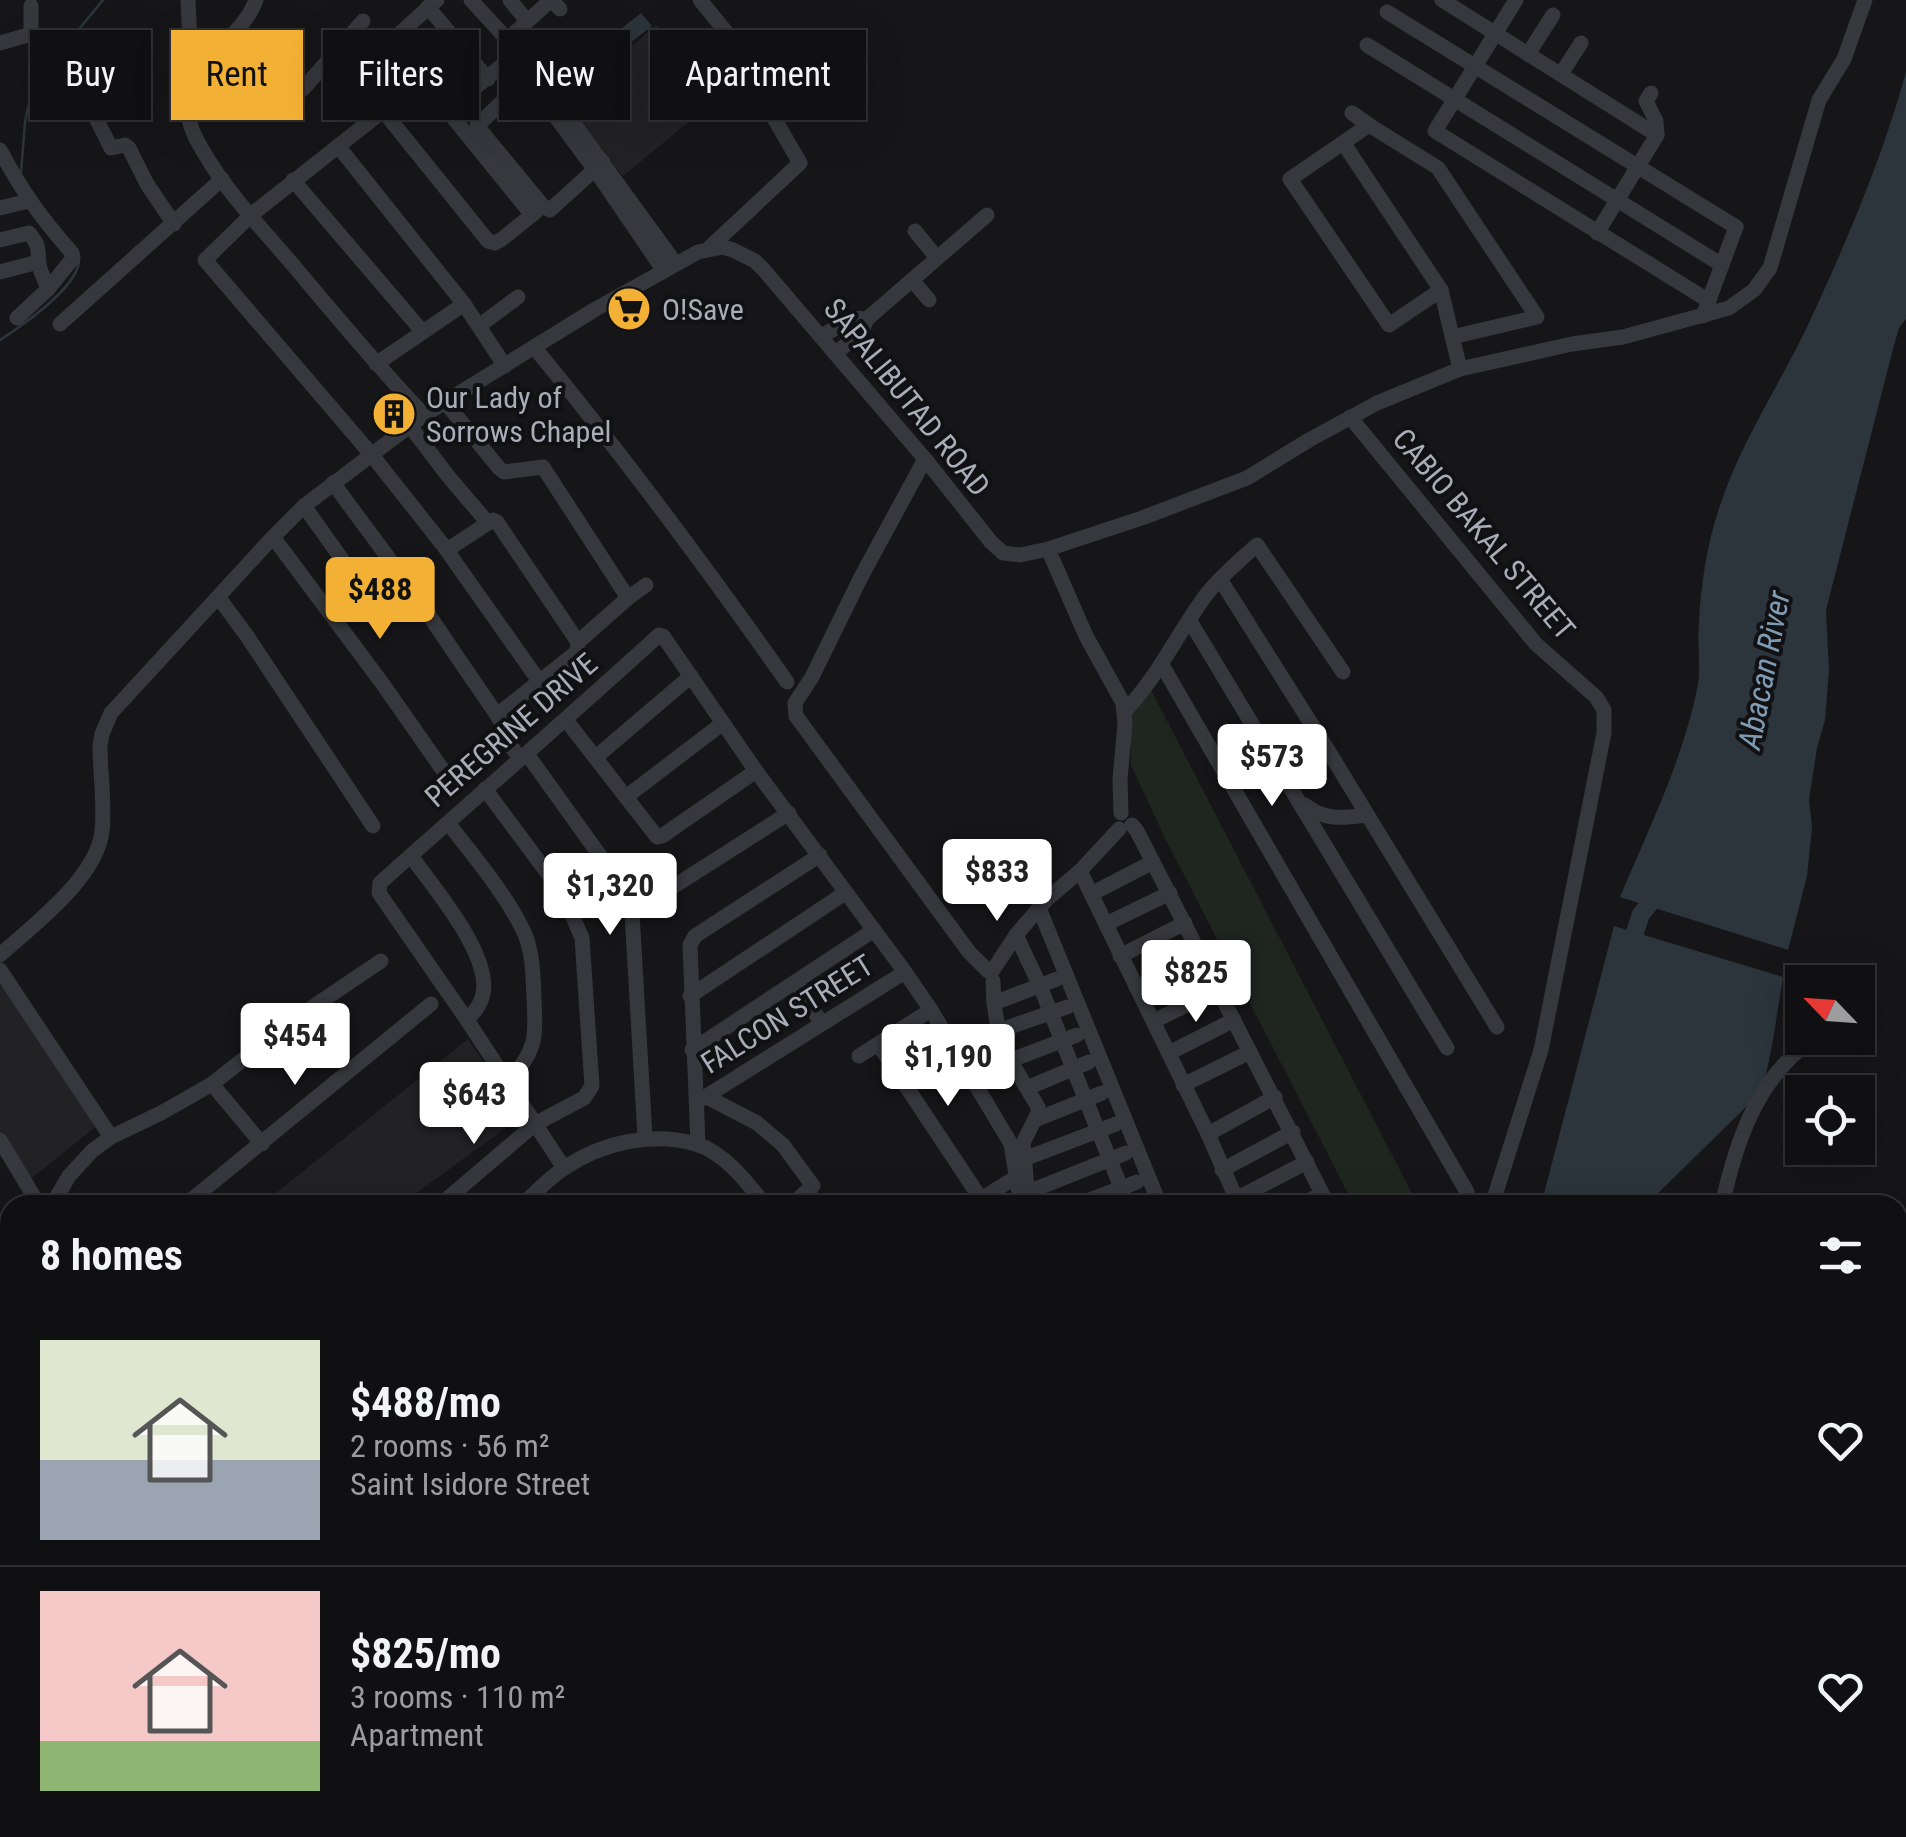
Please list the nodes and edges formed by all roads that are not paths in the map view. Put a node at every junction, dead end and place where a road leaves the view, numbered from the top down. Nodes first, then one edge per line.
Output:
1 (256, 0) edge
2 (471, 0) edge
3 (510, 0) edge
4 (700, 0) edge
5 (1442, 0) edge
6 (1515, 0) edge
7 (1866, 0) edge
8 (188, 2) edge
9 (432, 4) edge
10 (556, 4) edge
11 (30, 6) dead end
12 (1387, 12) dead end
13 (1553, 15) dead end
14 (363, 20) dead end
15 (532, 28) junction
16 (189, 30) edge
17 (235, 30) edge
18 (499, 30) edge
19 (528, 30) edge
20 (535, 30) edge
21 (1496, 33) junction
22 (0, 43) edge
23 (1582, 43) dead end
24 (1367, 45) dead end
25 (1528, 54) junction
26 (1475, 66) junction
27 (499, 68) edge
28 (1561, 74) junction
29 (488, 79) junction
30 (303, 89) edge
31 (1650, 93) dead end
32 (1455, 99) junction
33 (499, 110) edge
34 (1352, 114) dead end
35 (97, 120) edge
36 (190, 120) edge
37 (373, 120) edge
38 (390, 120) edge
39 (457, 120) edge
40 (560, 120) edge
41 (1369, 125) junction
42 (1658, 136) junction
43 (1344, 144) junction
44 (338, 146) junction
45 (0, 150) edge
46 (599, 166) junction
47 (1639, 166) junction
48 (222, 179) junction
49 (293, 180) junction
50 (1618, 200) junction
51 (29, 201) junction
52 (0, 208) edge
53 (538, 210) junction
54 (250, 215) junction
55 (987, 215) dead end
56 (174, 224) junction
57 (914, 231) dead end
58 (1597, 232) junction
59 (0, 240) edge
60 (708, 249) junction
61 (937, 258) junction
62 (38, 262) junction
63 (1722, 265) junction
64 (670, 268) junction
65 (0, 272) edge
66 (912, 280) junction
67 (48, 289) junction
68 (1441, 290) junction
69 (518, 298) dead end
70 (930, 300) dead end
71 (464, 304) junction
72 (1706, 308) junction
73 (17, 318) dead end
74 (867, 318) junction
75 (60, 324) dead end
76 (479, 326) junction
77 (422, 332) junction
78 (822, 336) junction
79 (1452, 338) junction
80 (534, 347) junction
81 (835, 353) junction
82 (376, 364) junction
83 (504, 366) junction
84 (1460, 369) junction
85 (444, 402) junction
86 (424, 415) junction
87 (1350, 417) junction
88 (410, 426) junction
89 (371, 454) junction
90 (925, 459) junction
91 (333, 484) junction
92 (304, 506) junction
93 (488, 522) junction
94 (273, 536) junction
95 (1048, 549) junction
96 (447, 550) junction
97 (1220, 579) junction
98 (356, 580) dead end
99 (646, 585) dead end
100 (218, 598) junction
101 (628, 598) junction
102 (1190, 621) junction
103 (578, 642) junction
104 (1162, 665) junction
105 (1344, 672) dead end
106 (692, 676) junction
107 (540, 682) junction
108 (786, 682) dead end
109 (1124, 712) junction
110 (566, 720) junction
111 (501, 722) junction
112 (723, 723) junction
113 (526, 755) junction
114 (596, 757) junction
115 (756, 771) junction
116 (446, 776) dead end
117 (486, 789) junction
118 (626, 797) junction
119 (1300, 801) junction
120 (789, 812) junction
121 (1367, 815) junction
122 (1124, 822) junction
123 (448, 823) junction
124 (374, 826) dead end
125 (820, 855) junction
126 (411, 856) junction
127 (1154, 862) junction
128 (1080, 872) junction
129 (845, 893) junction
130 (1091, 894) junction
131 (1170, 894) junction
132 (1039, 908) junction
133 (632, 913) junction
134 (1106, 924) junction
135 (1185, 924) junction
136 (874, 930) junction
137 (1016, 935) junction
138 (0, 955) edge
139 (1120, 956) junction
140 (1202, 956) junction
141 (381, 961) dead end
142 (0, 970) edge
143 (906, 972) junction
144 (1057, 979) dead end
145 (994, 982) dead end
146 (797, 983) junction
147 (1040, 986) junction
148 (1136, 986) junction
149 (1219, 989) junction
150 (690, 996) junction
151 (994, 1003) junction
152 (431, 1004) dead end
153 (1067, 1007) dead end
154 (930, 1010) junction
155 (1050, 1013) junction
156 (466, 1020) junction
157 (1234, 1020) junction
158 (1154, 1021) junction
159 (821, 1023) junction
160 (1496, 1028) dead end
161 (998, 1031) junction
162 (1070, 1037) junction
163 (878, 1044) junction
164 (1447, 1048) dead end
165 (692, 1050) junction
166 (1250, 1052) junction
167 (1168, 1053) junction
168 (1790, 1055) edge
169 (858, 1056) dead end
170 (1010, 1061) junction
171 (1082, 1065) junction
172 (508, 1082) junction
173 (212, 1084) junction
174 (1184, 1085) junction
175 (1027, 1088) junction
176 (1095, 1096) junction
177 (1275, 1097) junction
178 (702, 1100) junction
179 (1035, 1120) junction
180 (535, 1124) junction
181 (1116, 1124) dead end
182 (1099, 1131) junction
183 (1293, 1132) junction
184 (1208, 1134) junction
185 (110, 1137) junction
186 (645, 1137) junction
187 (0, 1140) edge
188 (262, 1144) junction
189 (698, 1144) junction
190 (1126, 1153) dead end
191 (1024, 1160) junction
192 (1110, 1160) junction
193 (1307, 1162) junction
194 (564, 1168) junction
195 (1222, 1170) junction
196 (1016, 1177) junction
197 (1129, 1185) junction
198 (33, 1195) edge
199 (58, 1195) edge
200 (198, 1195) edge
201 (452, 1195) edge
202 (533, 1195) edge
203 (755, 1195) edge
204 (803, 1195) edge
205 (972, 1195) edge
206 (987, 1195) edge
207 (1024, 1195) edge
208 (1026, 1195) edge
209 (1038, 1195) edge
210 (1102, 1195) edge
211 (1128, 1195) edge
212 (1156, 1195) edge
213 (1234, 1195) edge
214 (1250, 1195) edge
215 (1323, 1195) edge
216 (1466, 1195) edge
217 (1495, 1195) edge
218 (1724, 1195) edge

1 - 17 street
2 - 18 street
3 - 15 street
4 - 60 street
5 - 21 street
6 - 21 street
7 - 72 street, SAPALIBUTAD ROAD
8 - 16 street
9 - 29 street
9 - 29 street
10 - 15 street
11 - 22 street
12 - 26 street
13 - 25 street
14 - 30 street
15 - 19 street
15 - 20 street
21 - 25 street
21 - 26 street
23 - 28 street
24 - 32 street
25 - 28 street
26 - 32 street
26 - 47 street
27 - 29 street
28 - 42 street
31 - 42 street
32 - 50 street
32 - 58 street
33 - 53 street
34 - 41 street
35 - 56 street
36 - 48 street
37 - 44 street
38 - 53 street
39 - 53 street
40 - 46 street
41 - 43 street
41 - 79 street
42 - 47 street
43 - 68 street
43 - 68 street
44 - 49 street
44 - 71 street
45 - 51 street
46 - 53 street
46 - 64 street
47 - 50 street
47 - 63 street
48 - 54 street
48 - 56 street
49 - 54 street
49 - 77 street
50 - 58 street
50 - 63 street
51 - 52 street
51 - 67 street
54 - 82 street
54 - 89 street
55 - 61 street
56 - 75 street
57 - 61 street
58 - 72 street
59 - 62 street
60 - 64 street
60 - 78 street, SAPALIBUTAD ROAD
61 - 66 street
62 - 65 street
62 - 67 street
63 - 72 street
64 - 80 street
66 - 70 street
66 - 74 street
67 - 73 street
68 - 79 street
69 - 76 street
71 - 76 street
71 - 77 street
72 - 84 street, SAPALIBUTAD ROAD
74 - 78 street
74 - 81 street
76 - 83 street
77 - 82 street
78 - 81 street, SAPALIBUTAD ROAD
79 - 84 street
80 - 83 street
80 - 108 street
81 - 90 street, SAPALIBUTAD ROAD
82 - 86 street
83 - 85 street
84 - 87 street, SAPALIBUTAD ROAD
85 - 86 street
85 - 101 street
86 - 88 street
87 - 95 street, SAPALIBUTAD ROAD
87 - 217 street, CABIO BAKAL STREET
88 - 89 street
88 - 93 street
89 - 91 street
89 - 96 street
90 - 95 street, SAPALIBUTAD ROAD
90 - 137 street
91 - 92 street
91 - 111 street
92 - 94 street
92 - 98 street
93 - 96 street
93 - 103 street
94 - 100 street
94 - 116 street
95 - 109 street
96 - 107 street
97 - 102 street
97 - 105 street
97 - 121 street
99 - 101 street
100 - 124 street
100 - 138 street
101 - 103 street
102 - 104 street
102 - 119 street
103 - 107 street
104 - 109 street
104 - 216 street
106 - 110 street, PEREGRINE DRIVE
106 - 112 street, PEREGRINE DRIVE
106 - 114 street
107 - 111 street
109 - 122 street
110 - 113 street, PEREGRINE DRIVE
110 - 114 street
111 - 113 street
112 - 115 street, PEREGRINE DRIVE
112 - 118 street
113 - 117 street, PEREGRINE DRIVE
113 - 133 street
114 - 118 street
115 - 118 street
115 - 120 street, PEREGRINE DRIVE
117 - 123 street, PEREGRINE DRIVE
117 - 180 street
119 - 121 street
119 - 164 street
120 - 125 street, PEREGRINE DRIVE
120 - 133 street
121 - 160 street
122 - 127 street
122 - 128 street
123 - 126 street, PEREGRINE DRIVE
123 - 172 street
125 - 129 street, PEREGRINE DRIVE
125 - 150 street
126 - 156 street
126 - 156 street, PEREGRINE DRIVE
127 - 130 street
127 - 131 street
128 - 130 street
128 - 132 street
129 - 136 street, PEREGRINE DRIVE
129 - 150 street
130 - 134 street
131 - 134 street
131 - 135 street
132 - 137 street
132 - 212 street
133 - 186 street
134 - 139 street
135 - 139 street
135 - 140 street
136 - 143 street, PEREGRINE DRIVE
136 - 146 street
137 - 147 street
139 - 148 street
140 - 148 street
140 - 149 street
141 - 173 street
142 - 185 street
143 - 154 street, PEREGRINE DRIVE
143 - 159 street, FALCON STREET
144 - 147 street
145 - 151 street
146 - 159 street
146 - 165 street
147 - 151 street
147 - 155 street
148 - 158 street
149 - 157 street
149 - 158 street
150 - 165 street
151 - 161 street
152 - 188 street
153 - 155 street
154 - 163 street
154 - 196 street, PEREGRINE DRIVE
155 - 161 street
155 - 162 street
156 - 172 street, PEREGRINE DRIVE
157 - 166 street
157 - 167 street
158 - 167 street
159 - 178 street, FALCON STREET
161 - 170 street
162 - 170 street
162 - 171 street
163 - 169 street
163 - 205 street
165 - 178 street
166 - 174 street
166 - 177 street
167 - 174 street
168 - 218 street
170 - 175 street
171 - 175 street
171 - 176 street
172 - 180 street, PEREGRINE DRIVE
173 - 185 street
173 - 188 street
174 - 184 street
175 - 179 street
176 - 179 street
176 - 182 street
177 - 183 street
177 - 184 street
178 - 189 street
178 - 204 street
179 - 191 street
180 - 194 street, PEREGRINE DRIVE
180 - 201 street
181 - 182 street
182 - 191 street
182 - 192 street
183 - 193 street
183 - 195 street
184 - 195 street
185 - 199 street
186 - 189 street
186 - 194 street
187 - 198 street
188 - 200 street
189 - 203 street
190 - 192 street
191 - 208 street
192 - 197 street
192 - 209 street
193 - 214 street
193 - 215 street
194 - 202 street
195 - 213 street
196 - 206 street
196 - 207 street, PEREGRINE DRIVE
197 - 210 street
197 - 211 street

